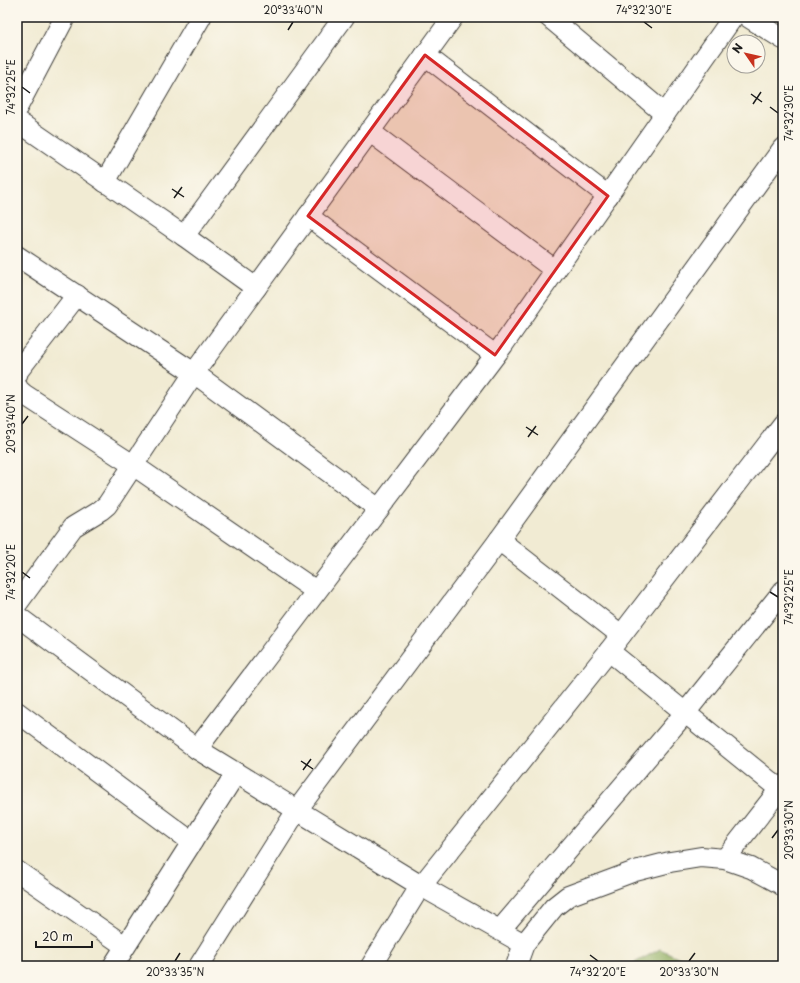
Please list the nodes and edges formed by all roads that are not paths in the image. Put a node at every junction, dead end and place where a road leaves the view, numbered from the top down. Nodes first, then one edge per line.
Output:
1 (65, 17) edge
2 (201, 17) edge
3 (344, 17) edge
4 (453, 17) edge
5 (549, 17) edge
6 (733, 17) edge
7 (748, 17) edge
8 (777, 29) edge
9 (425, 55) junction
10 (17, 108) edge
11 (665, 114) junction
12 (17, 121) edge
13 (370, 132) junction
14 (783, 148) edge
15 (105, 182) junction
16 (608, 196) junction
17 (308, 216) junction
18 (184, 236) junction
19 (17, 256) edge
20 (555, 270) junction
21 (256, 288) junction
22 (77, 295) junction
23 (495, 355) junction
24 (194, 373) junction
25 (17, 375) edge
26 (17, 386) edge
27 (783, 424) edge
28 (133, 465) junction
29 (379, 509) junction
30 (499, 540) junction
31 (316, 591) junction
32 (783, 591) edge
33 (17, 604) edge
34 (17, 616) edge
35 (621, 635) junction
36 (609, 651) junction
37 (17, 712) edge
38 (685, 713) junction
39 (197, 749) junction
40 (236, 773) junction
41 (782, 789) edge
42 (297, 810) junction
43 (192, 842) junction
44 (725, 859) junction
45 (17, 871) edge
46 (421, 886) junction
47 (783, 886) edge
48 (500, 930) junction
49 (524, 944) junction
50 (125, 946) junction
51 (113, 966) edge
52 (199, 966) edge
53 (371, 966) edge
54 (516, 966) edge

1 - 10 street
2 - 15 street
3 - 18 street
4 - 9 street
5 - 11 street
6 - 11 street
7 - 8 street
9 - 13 street
9 - 16 street
11 - 16 street
12 - 15 street
13 - 17 street
13 - 20 street
14 - 30 street
15 - 18 street
16 - 20 street
17 - 21 street
17 - 23 street
18 - 21 street
19 - 22 street
20 - 23 street
21 - 24 street
22 - 24 street
22 - 25 street
23 - 29 street
24 - 28 street
24 - 29 street
26 - 28 street
27 - 35 street
28 - 31 street
28 - 33 street
29 - 31 street
30 - 35 street
30 - 42 street
31 - 39 street
32 - 38 street
34 - 39 street
35 - 36 street
36 - 38 street
36 - 46 street
37 - 43 street
38 - 41 street
38 - 48 street
39 - 40 street
40 - 42 street
40 - 43 street
41 - 44 street
42 - 46 street
42 - 52 street
43 - 50 street
44 - 47 street
44 - 49 street
45 - 50 street
46 - 48 street
46 - 53 street
48 - 49 street
49 - 54 street
50 - 51 street

